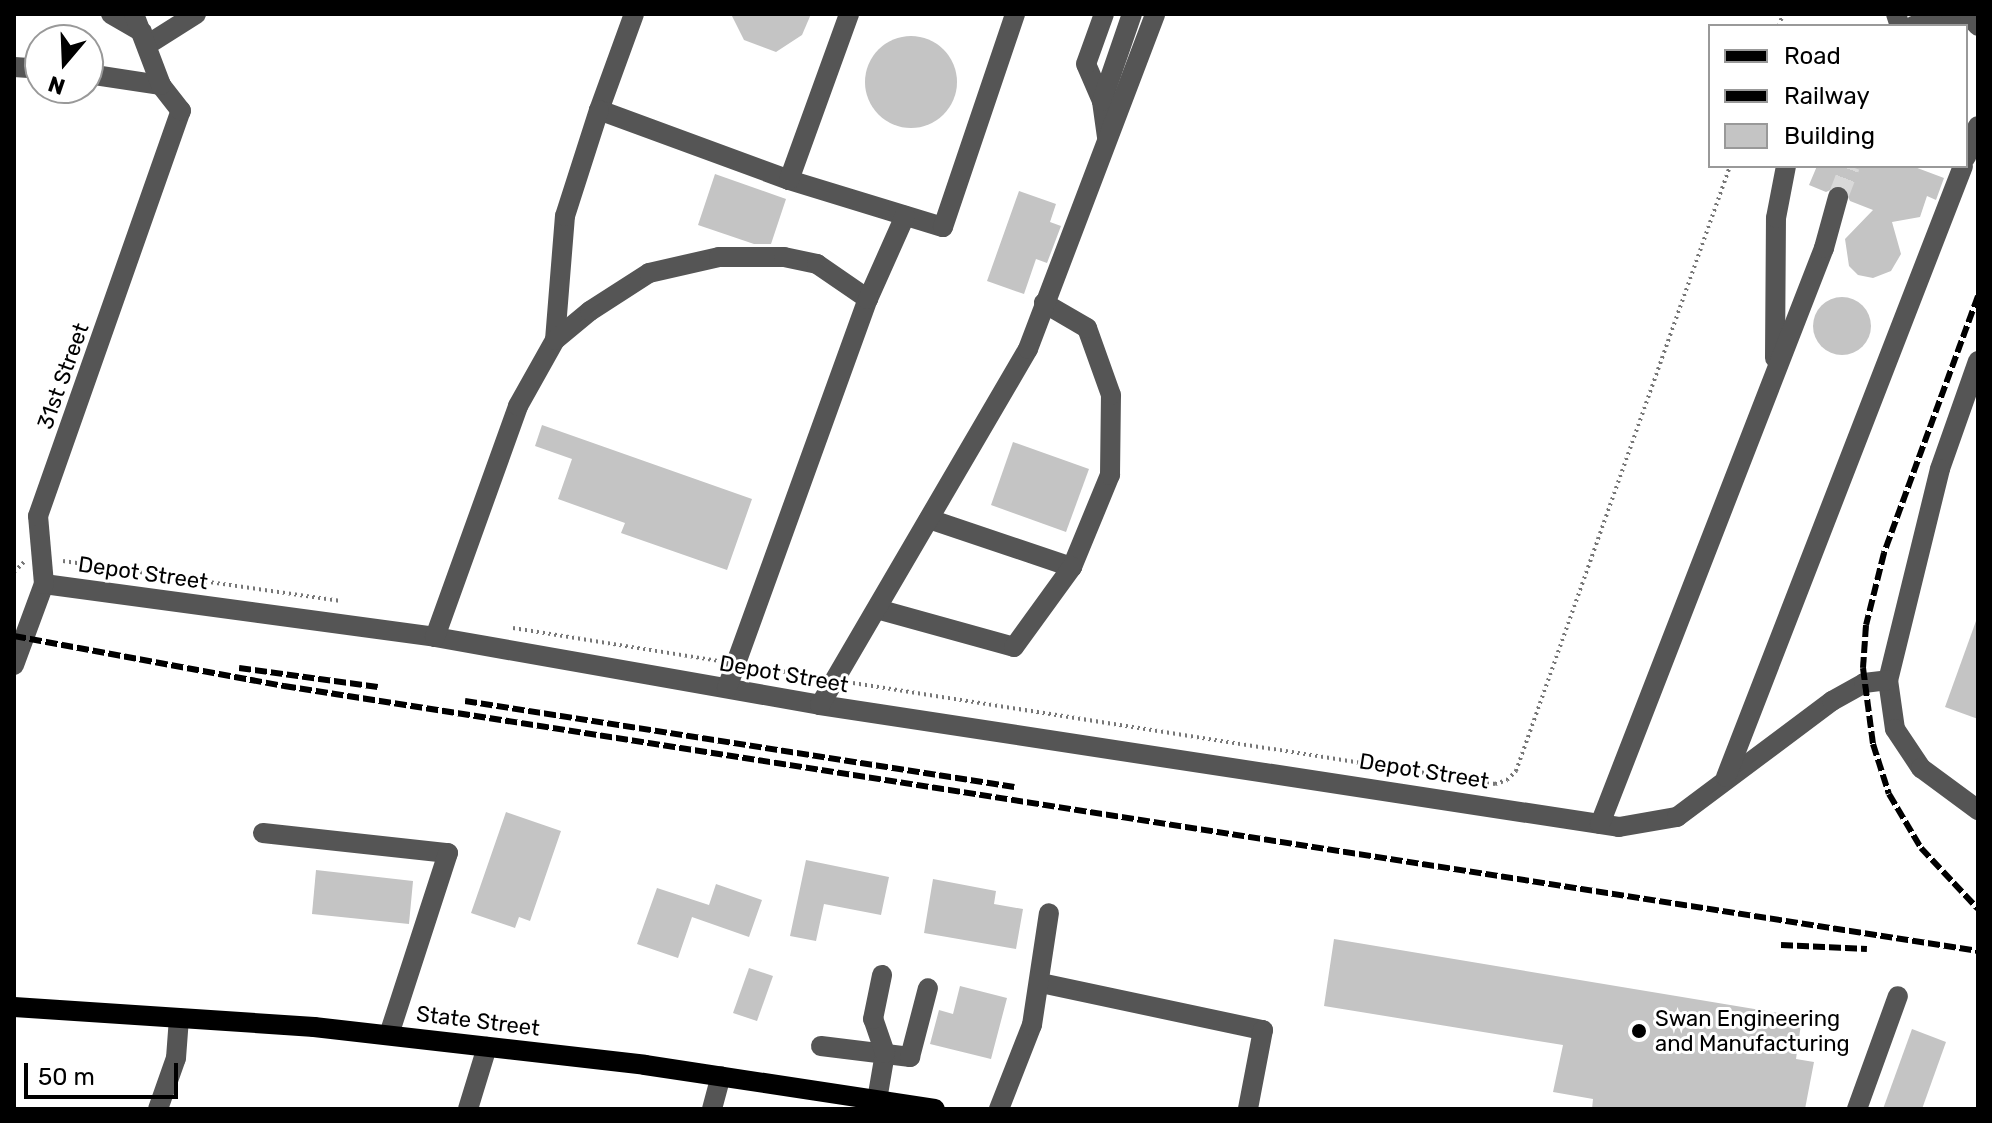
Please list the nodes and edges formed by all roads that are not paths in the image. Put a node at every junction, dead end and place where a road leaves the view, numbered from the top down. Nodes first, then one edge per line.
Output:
1 (111, 14) edge
2 (196, 14) edge
3 (634, 14) edge
4 (849, 14) edge
5 (1015, 14) edge
6 (1104, 14) edge
7 (1132, 14) edge
8 (1155, 14) edge
9 (1919, 24) edge
10 (1978, 26) edge
11 (141, 31) edge
12 (104, 76) edge
13 (161, 85) junction
14 (1102, 101) junction
15 (599, 110) junction
16 (1978, 126) edge
17 (1107, 138) junction
18 (1968, 152) edge
19 (1786, 168) edge
20 (1962, 168) edge
21 (789, 180) junction
22 (1838, 197) tunnel mouth
23 (905, 216) junction
24 (868, 299) junction
25 (1044, 303) junction
26 (555, 340) junction
27 (1978, 361) edge
28 (1774, 378) junction
29 (929, 519) junction
30 (1072, 567) junction
31 (44, 584) junction
32 (877, 609) junction
33 (435, 637) junction
34 (14, 665) edge
35 (1888, 680) junction
36 (727, 688) junction
37 (820, 705) junction
38 (1726, 777) junction
39 (1978, 810) edge
40 (1600, 824) junction
41 (263, 833) dead end
42 (1049, 913) dead end
43 (882, 975) dead end
44 (1041, 983) junction
45 (928, 988) dead end
46 (1898, 996) dead end
47 (14, 1007) edge
48 (179, 1018) junction
49 (389, 1035) junction
50 (821, 1046) dead end
51 (487, 1047) junction
52 (885, 1053) junction
53 (721, 1076) junction
54 (877, 1100) junction
55 (158, 1109) edge
56 (468, 1109) edge
57 (712, 1109) edge
58 (935, 1109) edge
59 (999, 1109) edge
60 (1248, 1109) edge
61 (1857, 1109) edge

1 - 11 street
2 - 11 street
3 - 15 street
4 - 21 street
5 - 23 street
6 - 14 street
7 - 14 street
8 - 17 street
9 - 10 street
11 - 13 street
12 - 13 street
13 - 31 street, 31st Street
14 - 17 street
15 - 21 street
15 - 26 street
16 - 18 street
17 - 25 street
19 - 28 street
20 - 38 street
21 - 23 street
22 - 28 street
23 - 24 street
24 - 26 street
24 - 36 street
25 - 29 street
25 - 30 street
26 - 33 street
27 - 35 street
28 - 40 street
29 - 30 street
29 - 32 street
30 - 32 street
31 - 33 street, Depot Street
31 - 34 street, 31st Street
32 - 37 street
33 - 36 street, Depot Street
35 - 38 street, Depot Street
35 - 39 street
36 - 37 street, Depot Street
37 - 40 street, Depot Street
38 - 40 street, Depot Street
41 - 49 street
42 - 44 street
43 - 52 street
44 - 59 street
44 - 60 street
45 - 52 street
46 - 61 street
47 - 48 main road, State Street
48 - 49 main road, State Street
48 - 55 street
49 - 51 main road, State Street
50 - 52 street
51 - 53 main road, State Street
51 - 56 street
52 - 54 street
53 - 54 main road, State Street
53 - 57 street
54 - 58 main road, State Street

